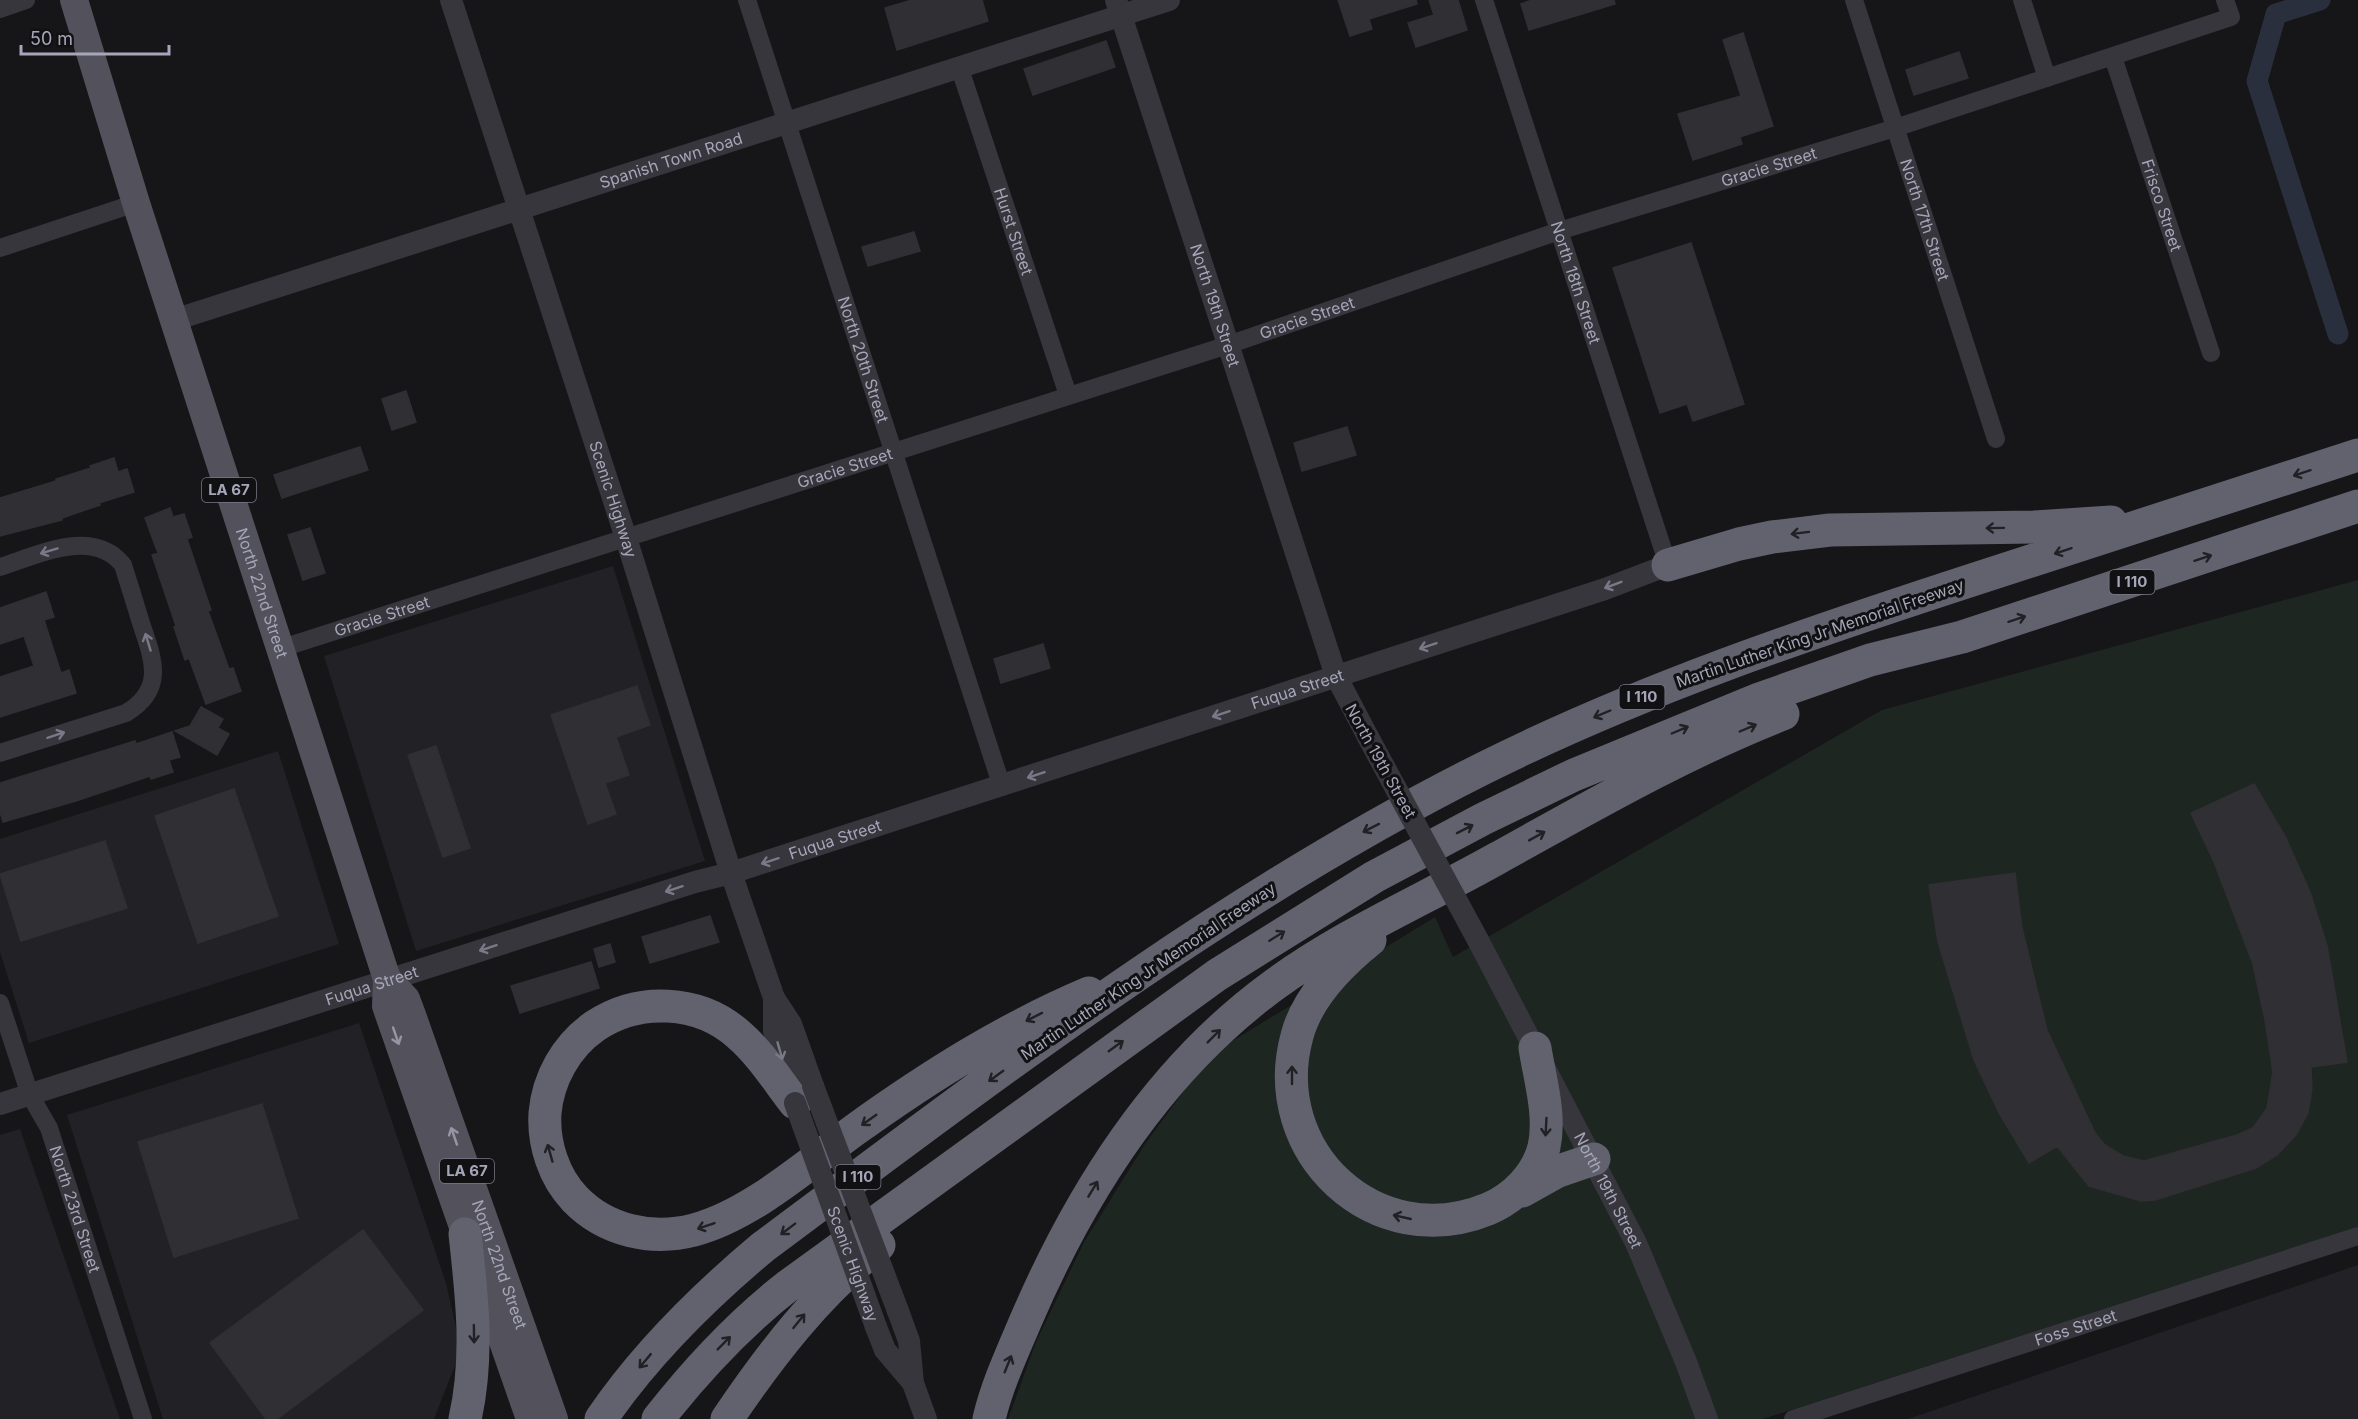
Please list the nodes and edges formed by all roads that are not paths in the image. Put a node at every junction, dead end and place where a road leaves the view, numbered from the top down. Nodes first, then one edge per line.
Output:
1 (27, 0) edge
2 (74, 0) edge
3 (451, 0) edge
4 (747, 0) edge
5 (1168, 0) edge
6 (1484, 0) edge
7 (1854, 0) edge
8 (2022, 0) edge
9 (2227, 4) edge
10 (1119, 8) edge
11 (0, 9) edge
12 (2113, 57) junction
13 (959, 66) junction
14 (2047, 78) junction
15 (787, 122) junction
16 (1895, 128) junction
17 (136, 203) junction
18 (519, 208) junction
19 (1559, 231) junction
20 (0, 248) edge
21 (174, 320) junction
22 (1228, 345) junction
23 (2211, 352) dead end
24 (1068, 395) junction
25 (1996, 439) dead end
26 (893, 452) junction
27 (2358, 455) edge
28 (2358, 506) edge
29 (2178, 513) junction
30 (626, 538) junction
31 (1668, 565) junction
32 (0, 567) edge
33 (1962, 638) junction
34 (279, 649) junction
35 (1336, 676) junction
36 (0, 753) edge
37 (1002, 787) junction
38 (1486, 865) junction
39 (731, 873) junction
40 (1146, 969) junction
41 (387, 980) junction
42 (0, 1003) edge
43 (1535, 1048) junction
44 (1069, 1080) junction
45 (804, 1094) junction
46 (30, 1095) junction
47 (0, 1104) edge
48 (1594, 1159) junction
49 (1503, 1202) junction
50 (465, 1234) junction
51 (2358, 1236) edge
52 (914, 1383) junction
53 (526, 1409) edge
54 (143, 1419) edge
55 (465, 1419) edge
56 (554, 1419) edge
57 (602, 1419) edge
58 (658, 1419) edge
59 (727, 1419) edge
60 (926, 1419) edge
61 (989, 1419) edge
62 (1707, 1419) edge
63 (1793, 1419) edge

1 - 11 street
2 - 17 main road, North 22nd Street / LA 67
3 - 18 street, Scenic Highway
4 - 15 street, North 20th Street
5 - 10 street, Spanish Town Road
6 - 19 street, North 18th Street
7 - 16 street, North 17th Street
8 - 14 street
9 - 12 street, Gracie Street
10 - 13 street, Spanish Town Road
10 - 22 street, North 19th Street
12 - 14 street, Gracie Street
12 - 23 street, Frisco Street
13 - 15 street, Spanish Town Road
13 - 24 street, Hurst Street
14 - 16 street, Gracie Street
15 - 18 street, Spanish Town Road
15 - 26 street, North 20th Street
16 - 19 street, Gracie Street
16 - 25 street, North 17th Street
17 - 20 street
17 - 21 main road, North 22nd Street / LA 67
18 - 21 street, Spanish Town Road
18 - 30 street, Scenic Highway
19 - 22 street, Gracie Street
19 - 31 street, North 18th Street
21 - 34 main road, North 22nd Street / LA 67
22 - 24 street, Gracie Street
22 - 35 street, North 19th Street
24 - 26 street, Gracie Street
26 - 30 street, Gracie Street
26 - 37 street, North 20th Street
27 -> 29 highway, Martin Luther King Jr Memorial Freeway / I 110
33 -> 28 highway, I 110
29 -> 31 highway
29 -> 40 highway, Martin Luther King Jr Memorial Freeway / I 110
30 - 34 street, Gracie Street
30 - 39 street, Scenic Highway
31 -> 35 street, Fuqua Street
36 -> 32 street
38 -> 33 highway
44 -> 33 highway, I 110
34 - 41 main road, North 22nd Street / LA 67
35 -> 37 street, Fuqua Street
35 - 43 street, North 19th Street, bridge
37 -> 39 street, Fuqua Street
49 -> 38 highway
61 -> 38 highway
39 -> 41 street, Fuqua Street
39 - 45 street, Scenic Highway
40 -> 45 highway
40 -> 57 highway, Martin Luther King Jr Memorial Freeway / I 110
41 - 46 street, Fuqua Street
41 -> 50 main road, North 22nd Street / LA 67
56 -> 41 main road, North 22nd Street / LA 67
42 - 46 street, North 23rd Street
43 - 48 street, North 19th Street
43 -> 49 highway
58 -> 44 highway, I 110
59 -> 44 highway
45 - 52 street, Scenic Highway, bridge
45 - 52 street, Scenic Highway, bridge
46 - 47 street, Fuqua Street
46 - 54 street, North 23rd Street
48 - 49 highway
48 - 62 street, North 19th Street
50 - 53 main road, North 22nd Street / LA 67
50 -> 55 highway
51 - 63 street, Foss Street
52 - 60 street, Scenic Highway

